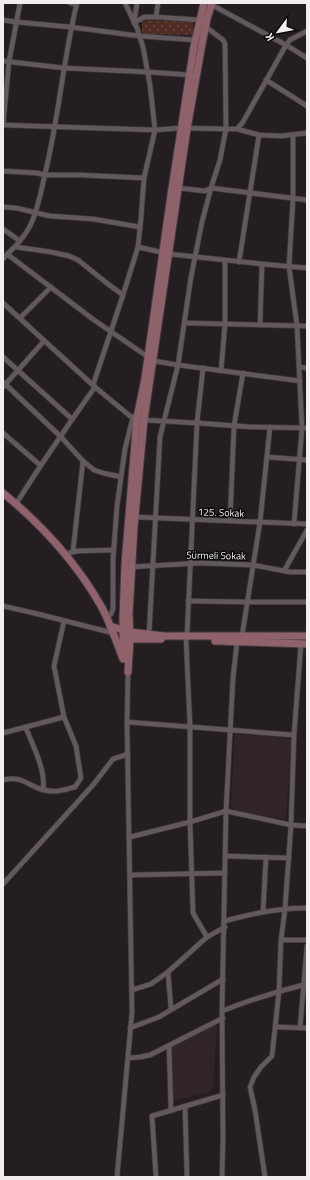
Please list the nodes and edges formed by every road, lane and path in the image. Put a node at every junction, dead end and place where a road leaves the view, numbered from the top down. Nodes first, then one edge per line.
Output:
1 (20, 3) edge
2 (70, 3) edge
3 (125, 3) edge
4 (137, 3) edge
5 (158, 3) edge
6 (209, 3) edge
7 (77, 4) edge
8 (156, 16) junction
9 (3, 20) edge
10 (200, 20) junction
11 (16, 22) junction
12 (134, 23) junction
13 (70, 27) junction
14 (206, 27) junction
15 (307, 31) edge
16 (140, 36) junction
17 (195, 40) junction
18 (286, 45) junction
19 (307, 58) edge
20 (3, 61) edge
21 (9, 62) junction
22 (64, 68) junction
23 (148, 72) junction
24 (190, 75) junction
25 (266, 80) junction
26 (307, 106) edge
27 (3, 125) edge
28 (55, 127) junction
29 (184, 128) junction
30 (226, 129) junction
31 (237, 129) junction
32 (155, 130) junction
33 (307, 133) edge
34 (260, 135) junction
35 (293, 135) junction
36 (3, 171) edge
37 (45, 175) junction
38 (144, 178) junction
39 (178, 188) junction
40 (210, 188) junction
41 (249, 193) junction
42 (293, 199) junction
43 (307, 200) edge
44 (3, 207) edge
45 (35, 213) junction
46 (140, 227) junction
47 (3, 229) edge
48 (20, 241) junction
49 (16, 247) junction
50 (138, 247) junction
51 (166, 253) junction
52 (7, 254) junction
53 (195, 256) junction
54 (3, 258) edge
55 (225, 260) junction
56 (239, 262) junction
57 (262, 264) junction
58 (289, 266) junction
59 (307, 268) edge
60 (50, 287) junction
61 (123, 295) junction
62 (3, 304) edge
63 (20, 318) junction
64 (185, 323) junction
65 (225, 324) junction
66 (260, 325) junction
67 (297, 326) junction
68 (307, 326) edge
69 (111, 332) junction
70 (44, 342) junction
71 (3, 357) edge
72 (151, 359) junction
73 (178, 365) junction
74 (203, 368) junction
75 (299, 368) junction
76 (307, 368) edge
77 (17, 371) junction
78 (221, 371) junction
79 (243, 374) junction
80 (300, 381) junction
81 (4, 384) edge
82 (94, 386) junction
83 (138, 418) junction
84 (72, 419) junction
85 (164, 421) junction
86 (197, 423) junction
87 (234, 426) junction
88 (270, 427) junction
89 (305, 428) edge
90 (3, 433) edge
91 (61, 437) junction
92 (267, 457) junction
93 (300, 459) junction
94 (83, 460) junction
95 (307, 460) edge
96 (40, 465) junction
97 (121, 476) junction
98 (3, 493) edge
99 (16, 504) junction
100 (135, 517) junction
101 (155, 518) junction
102 (193, 520) junction
103 (230, 521) junction
104 (260, 522) junction
105 (294, 524) junction
106 (307, 524) edge
107 (307, 530) edge
108 (114, 550) junction
109 (73, 551) junction
110 (65, 554) junction
111 (190, 563) junction
112 (153, 565) junction
113 (253, 565) junction
114 (128, 567) junction
115 (284, 571) junction
116 (307, 572) edge
117 (188, 601) junction
118 (247, 602) junction
119 (307, 602) edge
120 (3, 606) edge
121 (107, 617) junction
122 (64, 621) junction
123 (113, 633) junction
124 (149, 634) junction
125 (127, 635) junction
126 (307, 636) edge
127 (186, 638) junction
128 (239, 639) junction
129 (304, 644) edge
130 (128, 672) junction
131 (64, 717) junction
132 (127, 722) junction
133 (190, 726) junction
134 (26, 728) junction
135 (230, 730) junction
136 (3, 734) edge
137 (294, 735) junction
138 (128, 754) junction
139 (3, 780) edge
140 (43, 790) junction
141 (226, 812) junction
142 (190, 822) junction
143 (291, 825) junction
144 (307, 826) edge
145 (130, 837) junction
146 (225, 856) junction
147 (266, 857) junction
148 (289, 858) junction
149 (192, 873) junction
150 (225, 873) junction
151 (130, 875) junction
152 (3, 884) edge
153 (285, 908) junction
154 (307, 908) edge
155 (263, 912) junction
156 (225, 921) junction
157 (224, 927) junction
158 (207, 937) junction
159 (281, 940) junction
160 (307, 940) edge
161 (307, 946) edge
162 (168, 972) junction
163 (223, 978) junction
164 (305, 985) edge
165 (132, 990) junction
166 (279, 991) junction
167 (171, 1009) junction
168 (222, 1011) junction
169 (223, 1018) junction
170 (276, 1027) junction
171 (130, 1028) junction
172 (300, 1028) junction
173 (307, 1028) edge
174 (169, 1046) junction
175 (128, 1058) junction
176 (223, 1095) junction
177 (185, 1106) junction
178 (171, 1110) junction
179 (117, 1177) edge
180 (156, 1177) edge
181 (187, 1177) edge
182 (222, 1177) edge
183 (265, 1177) edge

1 - 11 street
2 - 7 street
3 - 12 street
4 - 12 street
5 - 8 street
6 - 10 street
6 - 14 street
6 - 18 street
7 - 13 street
8 - 10 street
8 - 12 street
9 - 11 street
10 - 17 street
11 - 13 street
11 - 21 street
12 - 16 street
13 - 16 street
13 - 22 street
14 - 29 street
14 - 30 street
15 - 18 street
16 - 17 street
16 - 23 street
17 - 24 street
18 - 19 street
18 - 25 street
20 - 21 street
21 - 22 street
21 - 27 street
22 - 23 street
22 - 28 street
23 - 24 street
23 - 32 street
24 - 29 street
25 - 26 street
25 - 31 street
27 - 28 street
28 - 32 street
28 - 37 street
29 - 30 street
29 - 32 street
29 - 39 street
29 - 51 street
30 - 31 street
30 - 40 street
31 - 34 street
32 - 38 street
33 - 35 street
34 - 35 street
34 - 41 street
35 - 42 street
36 - 37 street
37 - 38 street
37 - 45 street
38 - 46 street
39 - 40 street
39 - 51 street
40 - 41 street
40 - 53 street
41 - 42 street
41 - 56 street
42 - 43 street
42 - 58 street
44 - 45 street
45 - 46 street
45 - 48 street
46 - 50 street
47 - 48 street
48 - 49 street
49 - 52 street
49 - 61 street
50 - 51 street
50 - 61 street
51 - 53 street
51 - 72 street
52 - 54 street
52 - 60 street
53 - 55 street
53 - 64 street
55 - 56 street
55 - 65 street
56 - 57 street
57 - 58 street
57 - 66 street
58 - 59 street
58 - 67 street
60 - 63 street
60 - 69 street
61 - 69 street
62 - 63 street
63 - 70 street
64 - 65 street
64 - 73 street
65 - 66 street
65 - 78 street
66 - 67 street
67 - 68 street
67 - 75 street
69 - 72 street
69 - 82 street
70 - 77 street
70 - 82 street
71 - 77 street
72 - 73 street
72 - 83 street
73 - 74 street
73 - 85 street
74 - 78 street
74 - 86 street
75 - 76 street
75 - 80 street
77 - 81 street
77 - 84 street
78 - 79 street
79 - 80 street
79 - 87 street
80 - 89 street
81 - 91 street
82 - 83 street
82 - 84 street
83 - 85 street
83 - 97 street
83 - 100 street
83 - 114 street
84 - 91 street
85 - 86 street
85 - 101 street
86 - 87 street
86 - 102 street
87 - 88 street
87 - 103 street
88 - 89 street
88 - 92 street
89 - 93 street
90 - 96 street
91 - 94 street
91 - 96 street
92 - 93 street
92 - 104 street
93 - 95 street
93 - 105 street
94 - 97 street
94 - 109 street
96 - 99 street
97 - 108 street
98 - 99 street
99 - 110 street
100 - 101 street, 125. Sokak
100 - 114 street
101 - 102 street, 125. Sokak
101 - 112 street
102 - 103 street, 125. Sokak
102 - 111 street
103 - 104 street, 125. Sokak
104 - 105 street, 125. Sokak
104 - 113 street
105 - 106 street, 125. Sokak
107 - 115 street
108 - 109 street
108 - 121 street
109 - 110 street
110 - 121 street
111 - 112 street, Sürmeli Sokak
111 - 113 street, Sürmeli Sokak
111 - 117 street
112 - 114 street, Sürmeli Sokak
112 - 124 street
113 - 115 street, Sürmeli Sokak
113 - 118 street
114 - 125 street
115 - 116 street, Sürmeli Sokak
117 - 118 street
117 - 127 street
118 - 119 street
118 - 128 street
120 - 122 street
121 - 123 street
122 - 123 street
122 - 131 street
123 - 125 street
123 - 125 street
123 - 130 street
124 - 125 street
124 - 127 street
125 - 127 street
125 - 130 street
126 - 128 street
127 - 128 street
127 - 133 street
128 - 129 street
128 - 135 street
129 - 137 street
130 - 132 street
131 - 134 street
131 - 140 street
132 - 133 street
132 - 138 street
133 - 135 street
133 - 142 street
134 - 136 street
134 - 140 street
135 - 137 street
135 - 141 street
137 - 143 street
138 - 145 street
138 - 152 street
139 - 140 street
141 - 142 street
141 - 143 street
141 - 146 street
142 - 145 street
142 - 149 street
143 - 144 street
143 - 148 street
145 - 151 street
146 - 147 street
146 - 150 street
147 - 148 street
147 - 155 street
148 - 153 street
149 - 150 street
149 - 151 street
149 - 158 street
150 - 156 street
151 - 165 street
153 - 154 street
153 - 155 street
153 - 159 street
155 - 156 street
156 - 157 street
157 - 158 street
157 - 163 street
158 - 162 street
159 - 160 street
159 - 166 street
161 - 164 street
162 - 165 street
162 - 167 street
163 - 167 street
163 - 168 street
164 - 166 street
164 - 172 street
165 - 171 street
166 - 168 street
166 - 170 street
167 - 171 street
168 - 169 street
169 - 174 street
169 - 176 street
170 - 172 street
170 - 183 street
171 - 175 street
172 - 173 street
174 - 175 street
174 - 178 street
175 - 179 street
176 - 177 street
176 - 182 street
177 - 178 street
177 - 181 street
178 - 180 street

